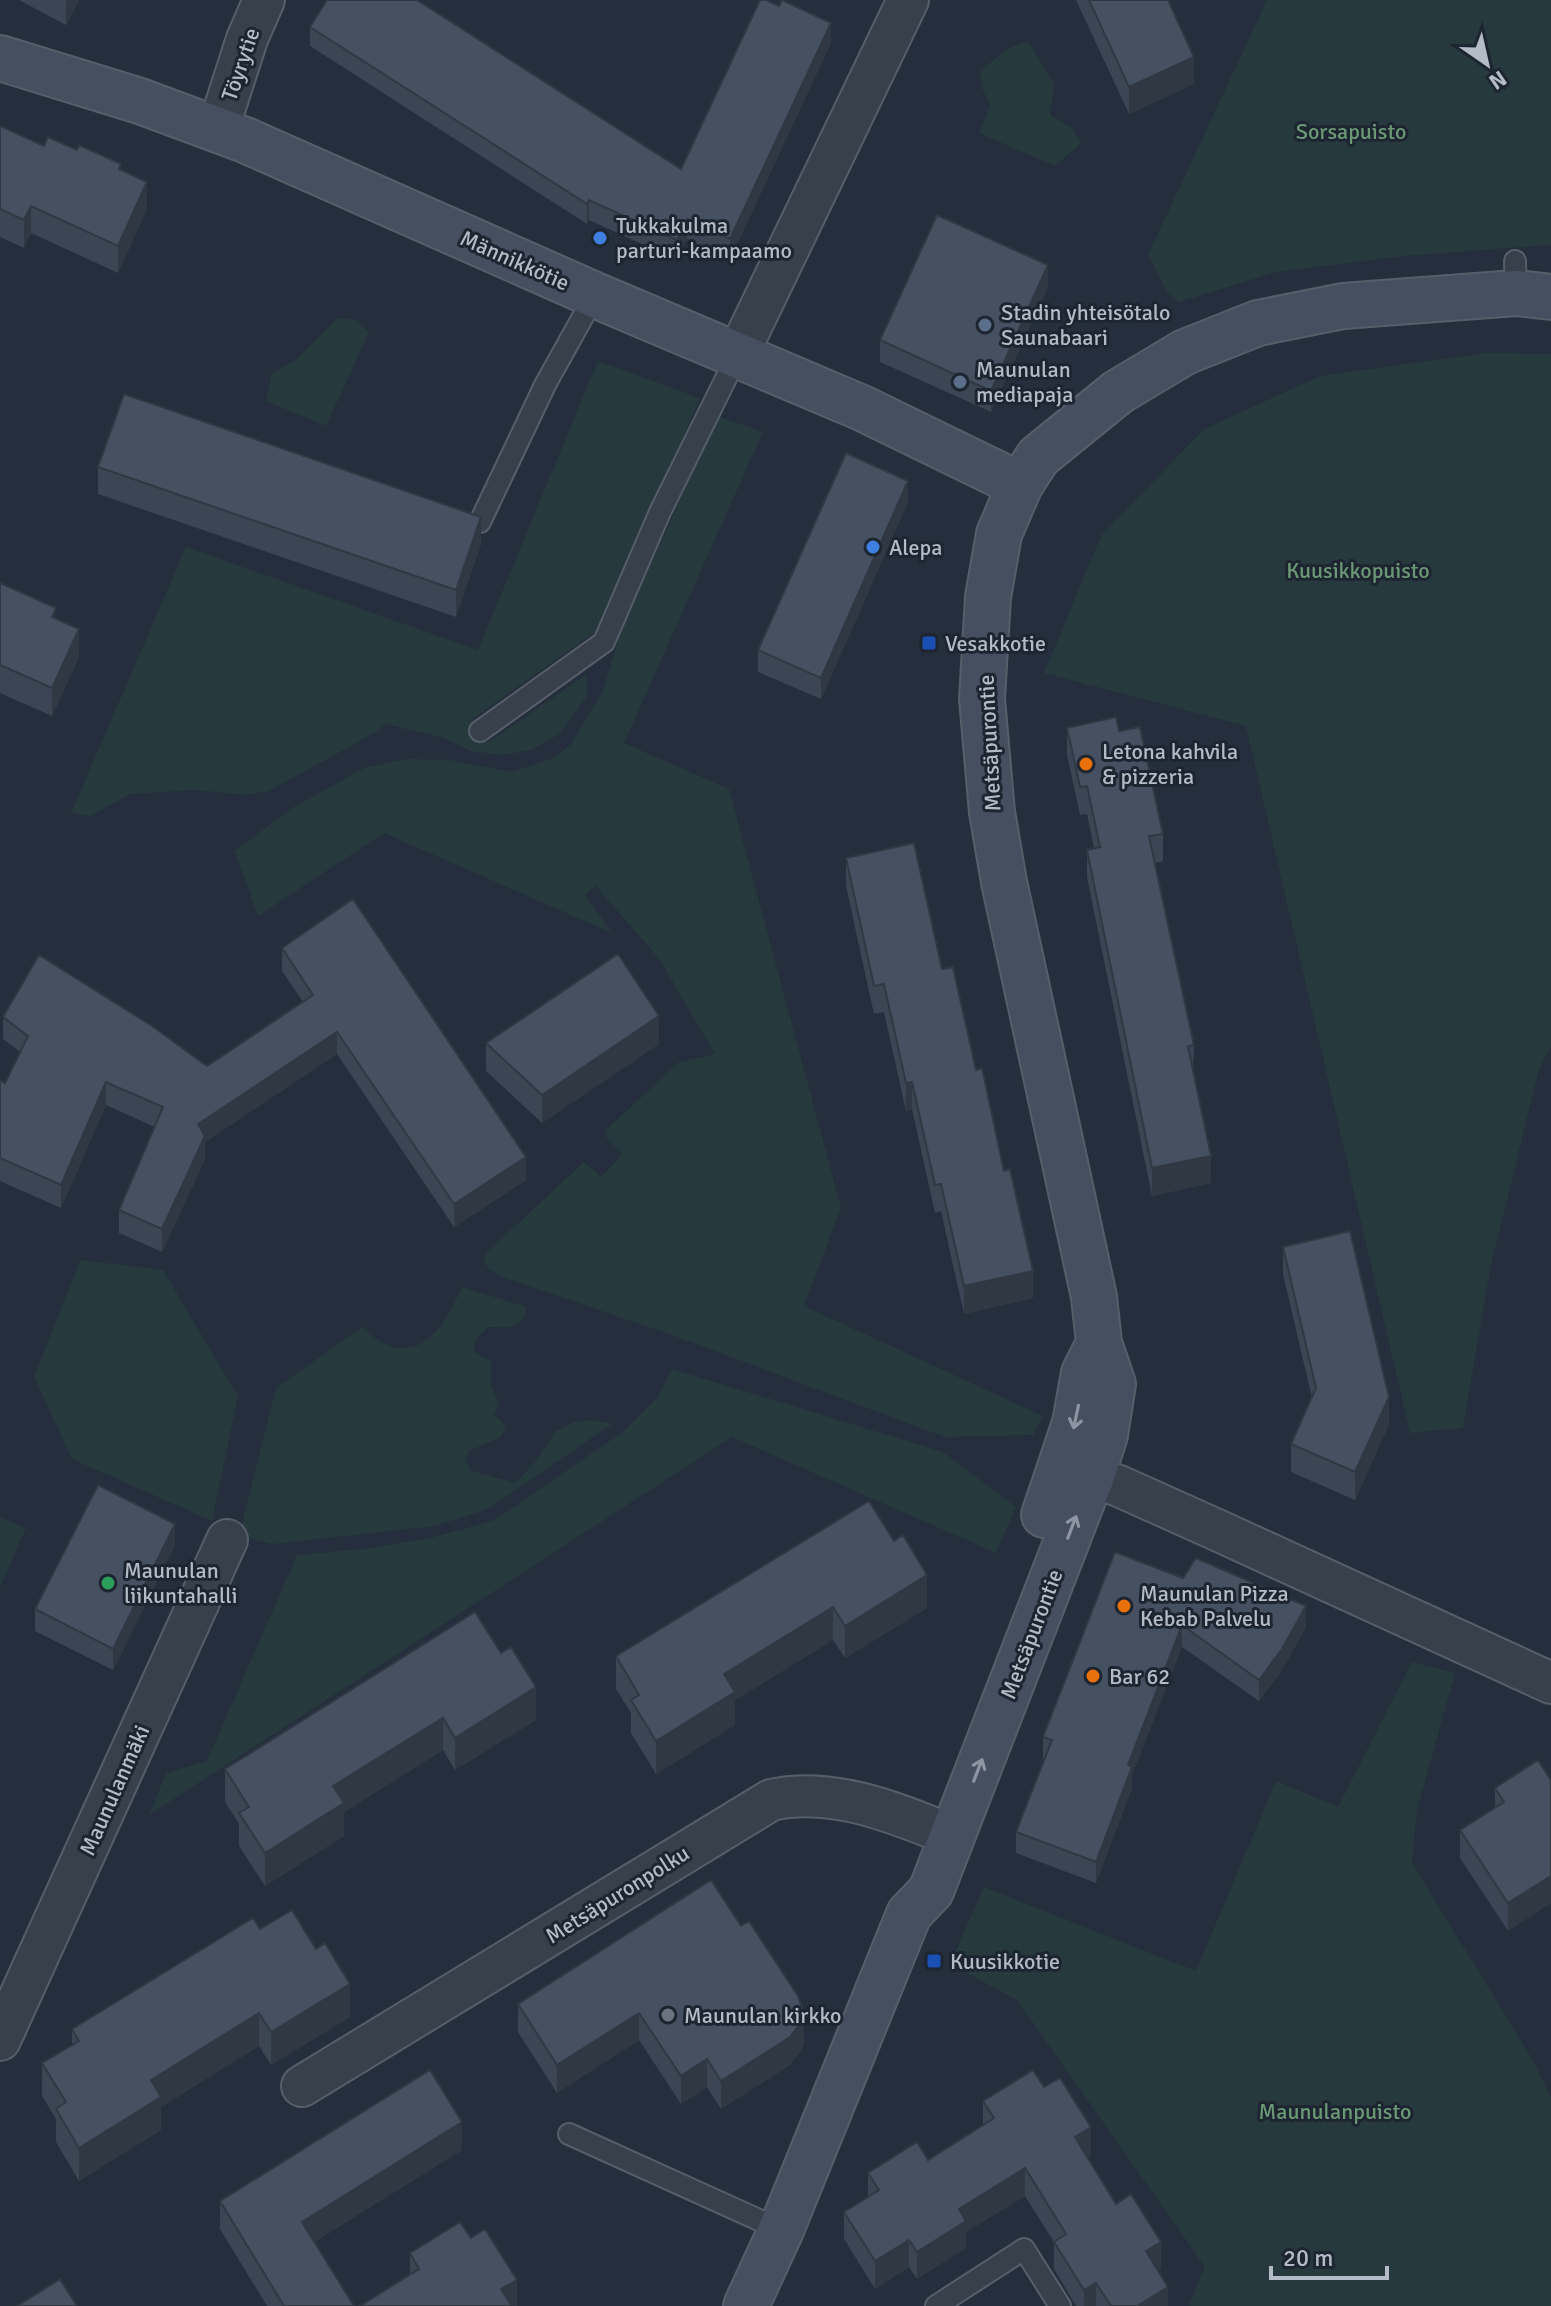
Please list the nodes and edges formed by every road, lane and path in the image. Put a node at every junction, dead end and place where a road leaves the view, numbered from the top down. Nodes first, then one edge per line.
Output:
1 (264, 0) edge
2 (908, 0) edge
3 (0, 58) edge
4 (218, 129) junction
5 (1527, 283) edge
6 (595, 295) junction
7 (737, 356) junction
8 (1020, 485) junction
9 (480, 522) edge
10 (480, 731) dead end
11 (1077, 1471) junction
12 (227, 1540) dead end
13 (1551, 1683) edge
14 (940, 1831) junction
15 (0, 2040) edge
16 (302, 2086) dead end
17 (569, 2134) dead end
18 (781, 2230) junction
19 (746, 2306) edge
20 (936, 2306) edge
21 (1060, 2306) edge

1 - 4 street, Töyrytie
2 - 7 street
3 - 4 street, Männikkötie
4 - 6 street, Männikkötie
5 - 8 street, Metsäpurontie
6 - 7 street, Männikkötie
6 - 9 lane
7 - 8 street, Männikkötie
7 - 10 lane
8 - 11 street, Metsäpurontie
11 - 13 street
11 - 14 street, Metsäpurontie
12 - 15 street, Maunulanmäki
14 - 16 street, Metsäpuronpolku
14 - 18 street, Metsäpurontie
17 - 18 lane
18 - 19 street, Metsäpurontie
20 - 21 lane

